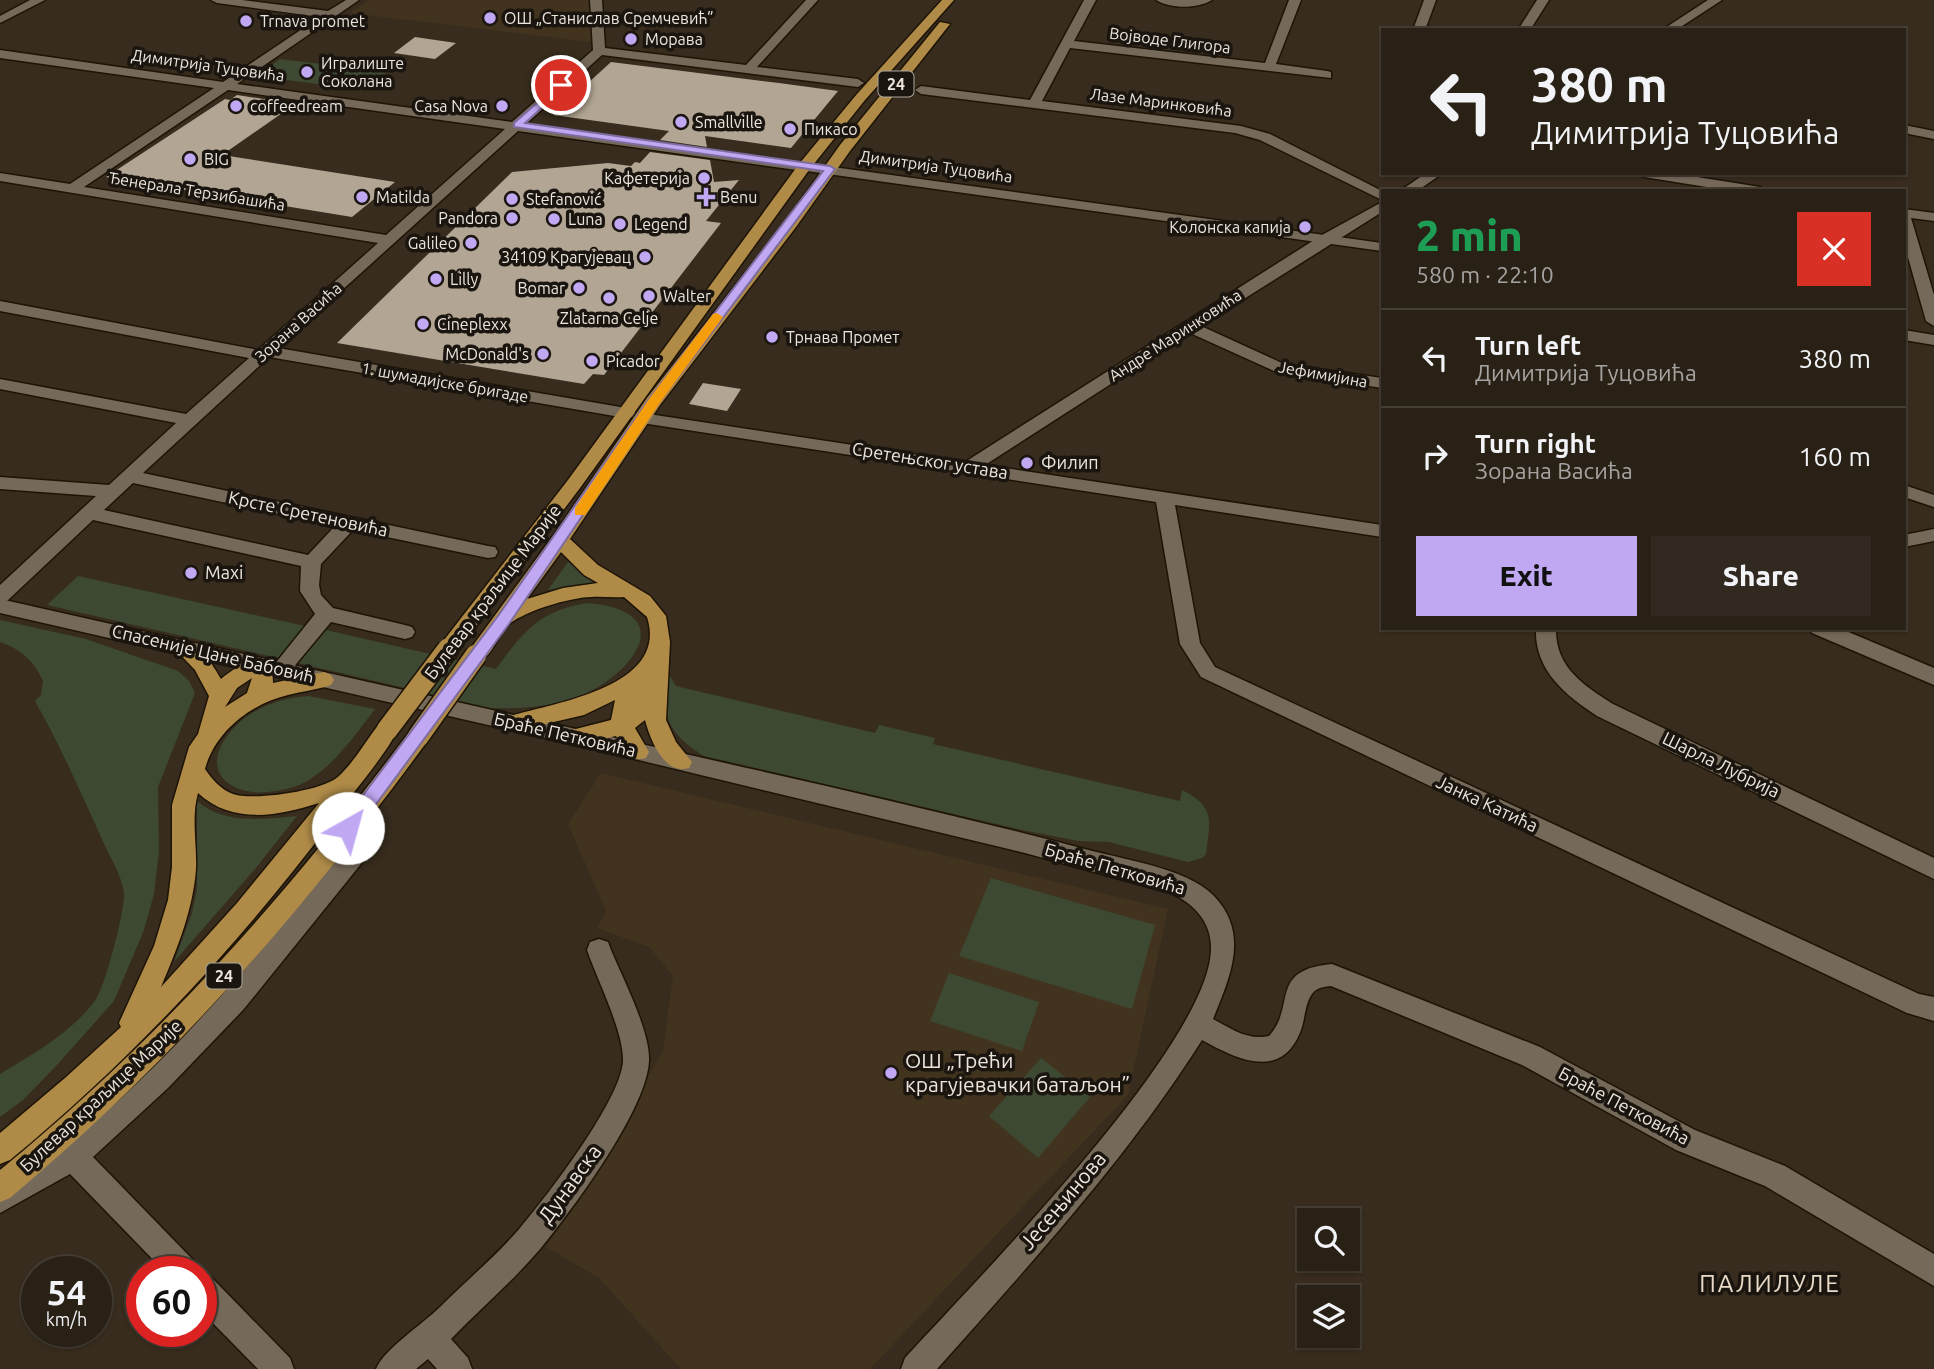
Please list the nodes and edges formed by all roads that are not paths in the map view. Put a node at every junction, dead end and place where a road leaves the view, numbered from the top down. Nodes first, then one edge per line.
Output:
1 (39, 0) edge
2 (217, 0) edge
3 (352, 0) edge
4 (596, 0) edge
5 (812, 0) edge
6 (948, 0) edge
7 (962, 0) edge
8 (1090, 0) edge
9 (1162, 0) edge
10 (1206, 0) edge
11 (1295, 0) edge
12 (1430, 0) edge
13 (1543, 0) edge
14 (1716, 0) edge
15 (330, 15) junction
16 (0, 20) edge
17 (1420, 28) edge
18 (1525, 28) edge
19 (1671, 28) edge
20 (1068, 44) junction
21 (599, 51) junction
22 (0, 54) edge
23 (1269, 67) junction
24 (748, 69) junction
25 (1328, 75) dead end
26 (858, 83) dead end
27 (226, 85) junction
28 (921, 90) dead end
29 (1034, 104) junction
30 (517, 125) junction
31 (1906, 128) edge
32 (1934, 135) edge
33 (804, 167) junction
34 (830, 169) junction
35 (1433, 175) edge
36 (1669, 175) edge
37 (0, 177) edge
38 (74, 188) junction
39 (1411, 189) edge
40 (1749, 189) edge
41 (1381, 196) edge
42 (1381, 207) edge
43 (1906, 215) edge
44 (1934, 217) edge
45 (1906, 222) edge
46 (1327, 238) junction
47 (388, 240) junction
48 (1381, 247) edge
49 (0, 306) edge
50 (1934, 321) edge
51 (1188, 326) junction
52 (1906, 335) edge
53 (1934, 340) edge
54 (263, 353) junction
55 (1381, 383) edge
56 (0, 384) edge
57 (634, 416) junction
58 (189, 420) junction
59 (969, 467) junction
60 (128, 476) junction
61 (0, 483) edge
62 (113, 491) junction
63 (1906, 492) edge
64 (1164, 496) junction
65 (1934, 501) edge
66 (89, 513) junction
67 (349, 523) junction
68 (1381, 531) edge
69 (1934, 535) edge
70 (560, 540) junction
71 (1906, 541) edge
72 (488, 552) dead end
73 (312, 562) junction
74 (637, 595) junction
75 (0, 596) edge
76 (0, 606) edge
77 (326, 614) junction
78 (503, 620) junction
79 (1546, 630) edge
80 (1824, 630) edge
81 (405, 632) dead end
82 (660, 644) junction
83 (184, 648) junction
84 (271, 668) junction
85 (1934, 677) edge
86 (324, 680) junction
87 (633, 682) junction
88 (656, 686) junction
89 (218, 693) junction
90 (255, 698) junction
91 (426, 703) joint
92 (515, 723) junction
93 (621, 727) junction
94 (209, 734) junction
95 (576, 737) junction
96 (638, 752) junction
97 (681, 762) junction
98 (194, 771) junction
99 (345, 785) junction
100 (365, 842) dead end
101 (1934, 869) edge
102 (599, 950) dead end
103 (1934, 1009) edge
104 (1198, 1024) junction
105 (122, 1043) junction
106 (0, 1150) edge
107 (73, 1157) junction
108 (0, 1188) edge
109 (0, 1199) edge
110 (169, 1256) edge
111 (1934, 1271) edge
112 (217, 1305) edge
113 (430, 1338) junction
114 (279, 1369) edge
115 (391, 1369) edge
116 (457, 1369) edge
117 (916, 1369) edge

1 - 16 street
2 - 15 street
3 - 15 street
4 - 21 street
5 - 24 street
6 - 33 main road, Булевар краљице Марије / 24
7 - 34 main road, Булевар краљице Марије / 24
8 - 20 street
9 - 10 street
11 - 23 street
12 - 17 street
13 - 18 street
14 - 19 street
15 - 27 street
20 - 23 street, Војводе Глигора
20 - 29 street
21 - 24 street
21 - 30 street, Зорана Васића
22 - 27 street, Димитрија Туцовића
23 - 25 street, Војводе Глигора
24 - 26 street
27 - 30 street, Димитрија Туцовића
27 - 38 street
28 - 29 street, Лазе Маринковића
29 - 41 street, Лазе Маринковића
30 - 33 street, Димитрија Туцовића
30 - 47 street, Зорана Васића
31 - 32 street
33 - 34 street, Димитрија Туцовића
33 - 57 main road, Булевар краљице Марије / 24
34 - 46 street, Димитрија Туцовића
34 - 57 main road, Булевар краљице Марије / 24
35 - 39 street
36 - 40 street
37 - 38 street, Ђенерала Терзибашића
38 - 47 street, Ђенерала Терзибашића
42 - 46 street, Андре Маринковића
43 - 44 street
45 - 50 street
46 - 48 street, Димитрија Туцовића
46 - 51 street, Андре Маринковића
47 - 54 street, Зорана Васића
49 - 54 street, 1. шумадијске бригаде
51 - 55 street, Јефимијина
51 - 59 street, Андре Маринковића
52 - 53 street
54 - 57 street, 1. шумадијске бригаде
54 - 58 street, Зорана Васића
56 - 58 street
57 - 59 street, Сретењског устава
57 - 70 main road, Булевар краљице Марије / 24
57 - 99 main road, Булевар краљице Марије / 24, bridge
58 - 60 street, Зорана Васића
59 - 64 street, Сретењског устава
60 - 62 street, Зорана Васића
60 - 67 street, Крсте Сретеновића
61 - 62 street
62 - 66 street, Зорана Васића
63 - 65 street
64 - 68 street, Сретењског устава
64 - 103 street, Јанка Катића
66 - 73 street
66 - 75 street, Зорана Васића
67 - 72 street, Крсте Сретеновића
67 - 73 street
69 - 71 street
70 - 74 main road
70 - 78 main road, Булевар краљице Марије / 24
73 - 77 street
74 - 78 main road
74 - 82 main road
76 - 83 street, Спасеније Цане Бабовић
77 - 81 street
77 - 84 street
78 - 108 main road, Булевар краљице Марије / 24, bridge
79 - 101 street, Шарла Лубрија
80 - 85 street
82 - 87 main road
82 - 88 main road
83 - 84 street, Спасеније Цане Бабовић
83 - 89 main road
84 - 86 street, Спасеније Цане Бабовић
84 - 89 main road
84 - 90 main road
86 - 90 main road
86 - 91 street, Спасеније Цане Бабовић
87 - 92 main road
87 - 93 main road
88 - 93 main road
88 - 97 main road
89 - 94 main road
90 - 94 main road
91 - 92 street, Браће Петковића
92 - 95 street, Браће Петковића
93 - 95 main road
93 - 96 main road
94 - 98 main road
95 - 96 street, Браће Петковића
96 - 97 street, Браће Петковића
97 - 104 street, Браће Петковића
98 - 99 main road
98 - 105 main road
99 - 105 main road, Булевар краљице Марије / 24
100 - 107 street
102 - 113 street, Дунавска
104 - 111 street, Браће Петковића
104 - 117 street, Јесењинова
105 - 106 main road, Булевар краљице Марије / 24
107 - 109 street
107 - 110 street
112 - 114 street
113 - 115 street, Дунавска
113 - 116 street

